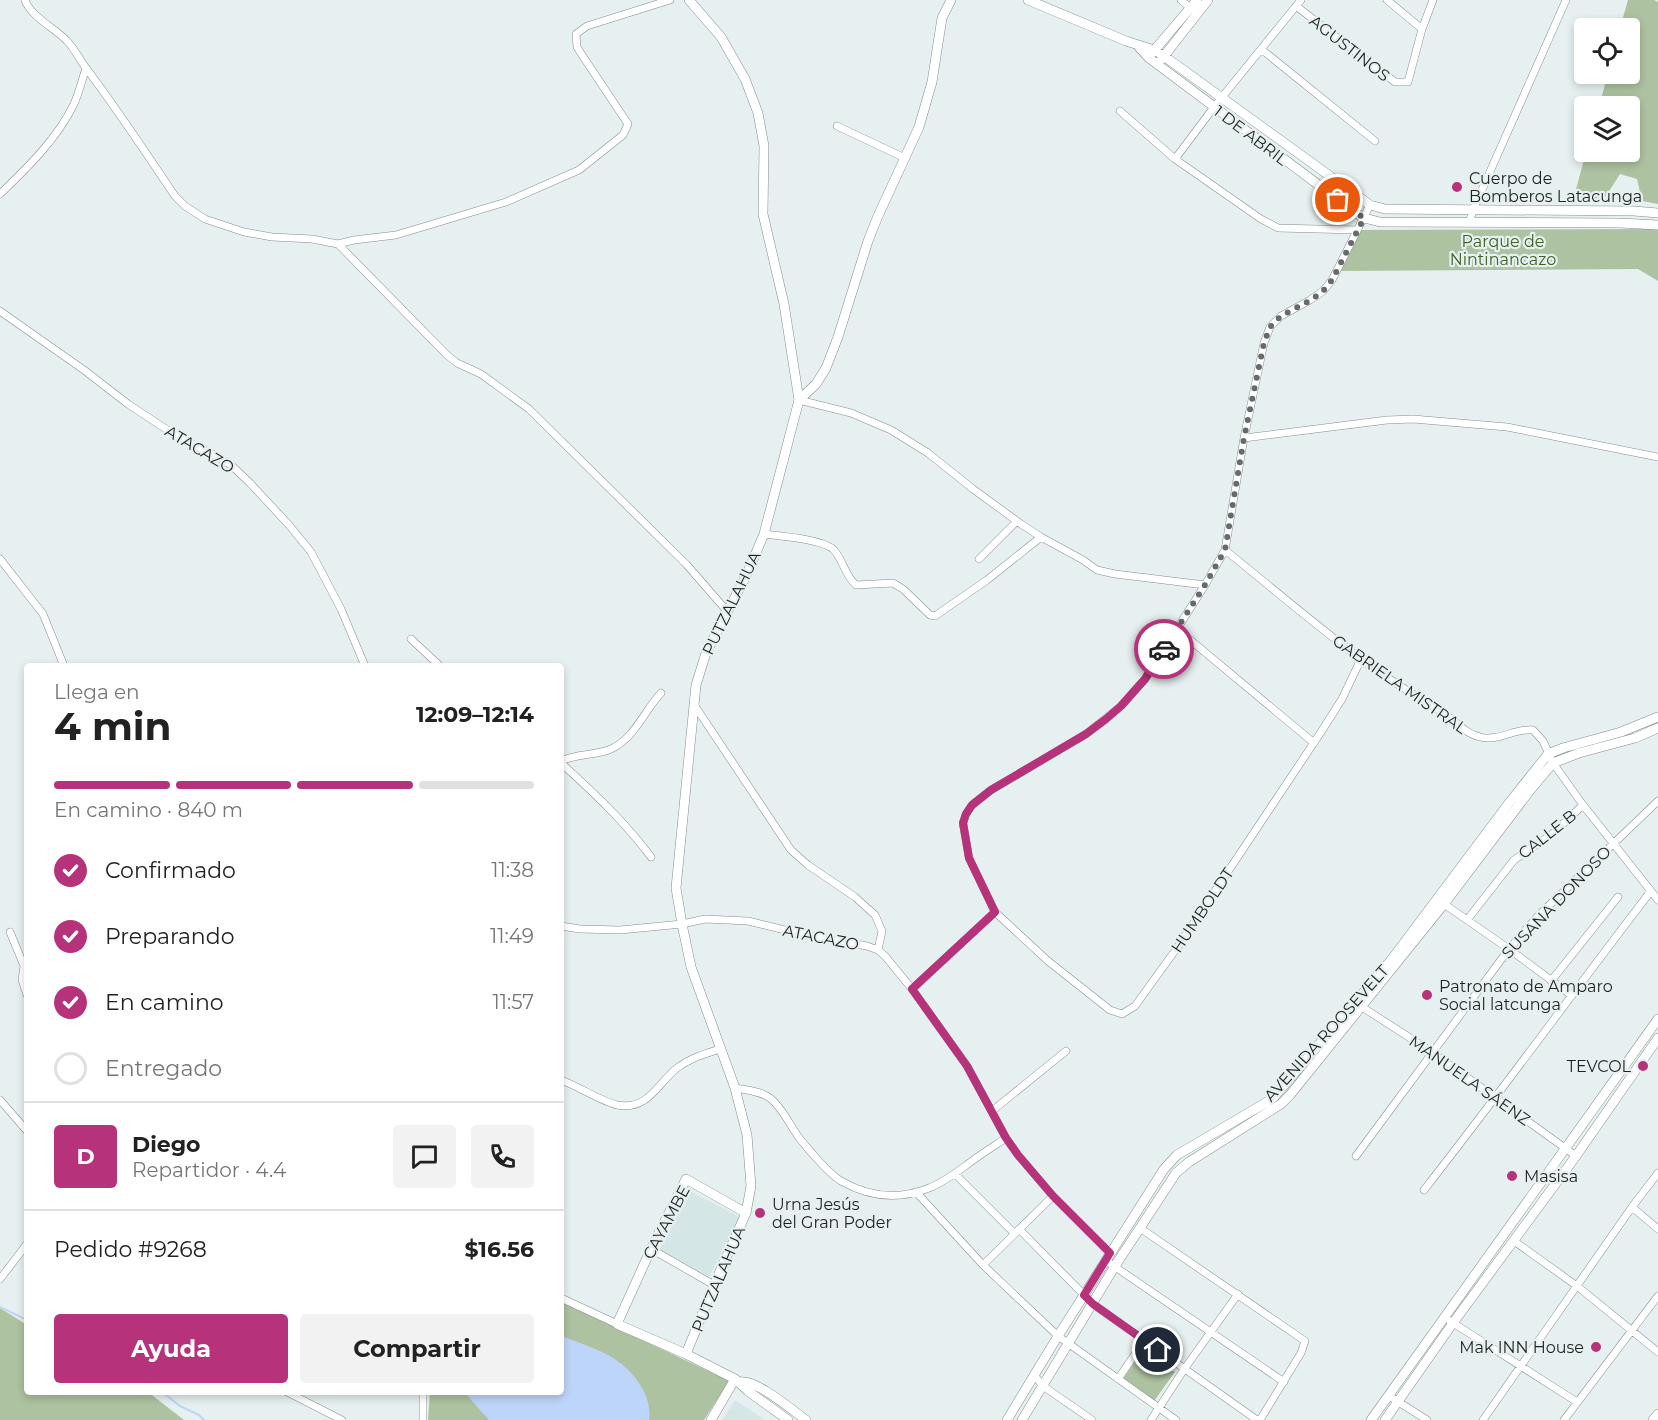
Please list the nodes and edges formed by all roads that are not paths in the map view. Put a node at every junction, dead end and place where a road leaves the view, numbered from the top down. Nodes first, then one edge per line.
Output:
1 (25, 0) edge
2 (670, 0) edge
3 (689, 0) edge
4 (951, 0) edge
5 (1028, 0) edge
6 (1181, 0) edge
7 (1208, 0) edge
8 (1387, 0) edge
9 (1433, 0) edge
10 (1566, 0) edge
11 (1298, 3) edge
12 (1194, 7) edge
13 (1422, 29) junction
14 (1261, 49) junction
15 (1151, 54) junction
16 (1164, 56) junction
17 (1158, 64) junction
18 (86, 68) junction
19 (1222, 98) junction
20 (1214, 107) junction
21 (1120, 111) dead end
22 (837, 126) dead end
23 (1375, 141) dead end
24 (905, 159) junction
25 (1175, 159) junction
26 (0, 194) edge
27 (1370, 205) junction
28 (1473, 210) junction
29 (1658, 213) edge
30 (1364, 218) junction
31 (1469, 222) junction
32 (1658, 225) edge
33 (1357, 230) junction
34 (338, 244) junction
35 (0, 311) edge
36 (799, 400) junction
37 (1244, 438) junction
38 (1658, 457) edge
39 (1017, 521) junction
40 (764, 534) junction
41 (1041, 537) junction
42 (1225, 550) junction
43 (0, 559) edge
44 (979, 559) dead end
45 (1205, 585) junction
46 (727, 611) junction
47 (1177, 629) junction
48 (411, 639) dead end
49 (1361, 659) junction
50 (63, 663) edge
51 (364, 663) edge
52 (437, 663) edge
53 (661, 693) dead end
54 (695, 706) junction
55 (1658, 717) edge
56 (1658, 728) edge
57 (1314, 743) junction
58 (1550, 759) junction
59 (564, 760) edge
60 (564, 765) edge
61 (1658, 801) edge
62 (1583, 805) junction
63 (1613, 843) junction
64 (651, 857) dead end
65 (1651, 891) junction
66 (1618, 897) dead end
67 (1658, 900) edge
68 (1444, 904) junction
69 (995, 912) junction
70 (1467, 920) junction
71 (682, 924) junction
72 (564, 926) edge
73 (9, 932) dead end
74 (1509, 949) junction
75 (878, 950) junction
76 (24, 966) edge
77 (24, 966) edge
78 (1551, 981) junction
79 (24, 986) edge
80 (912, 989) junction
81 (1571, 995) junction
82 (1362, 1007) junction
83 (1658, 1019) edge
84 (1658, 1038) edge
85 (720, 1049) junction
86 (1066, 1051) dead end
87 (1432, 1052) junction
88 (564, 1081) edge
89 (735, 1088) junction
90 (1496, 1098) junction
91 (0, 1100) edge
92 (992, 1111) junction
93 (24, 1128) edge
94 (1006, 1138) junction
95 (1566, 1148) junction
96 (1356, 1156) dead end
97 (1576, 1156) junction
98 (1658, 1173) edge
99 (955, 1174) junction
100 (1424, 1190) dead end
101 (916, 1192) junction
102 (1053, 1196) junction
103 (1632, 1206) junction
104 (746, 1213) junction
105 (1140, 1228) junction
106 (1658, 1228) edge
107 (1017, 1231) junction
108 (1514, 1241) junction
109 (24, 1248) edge
110 (651, 1249) junction
111 (1108, 1256) junction
112 (983, 1265) junction
113 (1115, 1266) junction
114 (0, 1279) edge
115 (714, 1285) junction
116 (1577, 1286) junction
117 (1238, 1294) junction
118 (1084, 1295) junction
119 (1658, 1296) edge
120 (564, 1299) edge
121 (1093, 1304) junction
122 (1449, 1321) junction
123 (617, 1324) junction
124 (1632, 1330) junction
125 (1212, 1332) junction
126 (1058, 1336) junction
127 (1437, 1338) junction
128 (1144, 1341) junction
129 (1068, 1343) junction
130 (1658, 1352) edge
131 (686, 1354) junction
132 (1520, 1365) junction
133 (1185, 1368) junction
134 (1409, 1368) junction
135 (1418, 1374) junction
136 (1034, 1375) junction
137 (1118, 1379) junction
138 (737, 1381) junction
139 (1284, 1382) junction
140 (1043, 1386) junction
141 (293, 1395) edge
142 (423, 1395) edge
143 (1389, 1396) junction
144 (1398, 1402) junction
145 (1577, 1402) junction
146 (1159, 1408) junction
147 (1658, 1414) edge
148 (342, 1420) edge
149 (423, 1420) edge
150 (711, 1420) edge
151 (788, 1420) edge
152 (807, 1420) edge
153 (1008, 1420) edge
154 (1022, 1420) edge
155 (1092, 1420) edge
156 (1151, 1420) edge
157 (1176, 1420) edge
158 (1259, 1420) edge
159 (1371, 1420) edge
160 (1384, 1420) edge
161 (1427, 1420) edge
162 (1483, 1420) edge
163 (1564, 1420) edge
164 (1653, 1420) edge

1 - 18 street
2 - 34 street
3 - 36 street, PUTZALAHUA
4 - 24 street
5 - 15 street, 1 DE ABRIL
6 - 12 street
7 - 12 street
8 - 13 street
9 - 13 street
10 - 28 street
11 - 13 street, AGUSTINOS
11 - 14 street
12 - 15 street
12 - 16 street
14 - 19 street
14 - 23 street
15 - 16 street, 1 DE ABRIL
15 - 17 street, 1 DE ABRIL
16 - 17 street
16 - 19 street, 1 DE ABRIL
17 - 20 street, 1 DE ABRIL
18 - 26 street
18 - 34 street
19 - 20 street
19 - 27 street, 1 DE ABRIL
20 - 25 street
20 - 30 street, 1 DE ABRIL
21 - 25 street
22 - 24 street
24 - 36 street
25 - 33 street
27 - 28 street, 1 DE ABRIL
27 - 30 street
28 - 29 street, 1 DE ABRIL
28 - 31 street
30 - 31 street, 1 DE ABRIL
30 - 33 street
31 - 32 street, 1 DE ABRIL
33 - 37 street
34 - 46 street
35 - 51 street, ATACAZO
36 - 39 street
36 - 40 street, PUTZALAHUA
37 - 38 street
37 - 42 street
39 - 41 street
39 - 44 street
40 - 41 street
40 - 46 street, PUTZALAHUA
41 - 45 street
42 - 45 street
42 - 49 street, GABRIELA MISTRAL
43 - 50 street
45 - 47 street
46 - 54 street, PUTZALAHUA
47 - 57 street
47 - 69 street
48 - 52 street
49 - 57 street, HUMBOLDT
49 - 58 street, GABRIELA MISTRAL
53 - 59 street
54 - 71 street, PUTZALAHUA
54 - 75 street
55 - 58 street
56 - 58 street, AVENIDA ROOSEVELT
57 - 69 street, HUMBOLDT
58 - 62 street, GABRIELA MISTRAL
58 - 68 street, AVENIDA ROOSEVELT
58 - 111 street, AVENIDA ROOSEVELT
60 - 64 street
61 - 63 street, SUSANA DONOSO
62 - 63 street, GABRIELA MISTRAL
62 - 70 street, CALLE B
63 - 65 street, GABRIELA MISTRAL
63 - 74 street, SUSANA DONOSO
65 - 67 street, GABRIELA MISTRAL
65 - 81 street
66 - 78 street
68 - 70 street
68 - 82 street, AVENIDA ROOSEVELT
69 - 80 street
70 - 74 street
71 - 72 street, ATACAZO
71 - 75 street, ATACAZO
71 - 85 street, PUTZALAHUA
73 - 76 street
74 - 78 street
74 - 87 street, SUSANA DONOSO
75 - 80 street, ATACAZO
77 - 79 street
78 - 81 street
80 - 92 street, ATACAZO
81 - 90 street
82 - 87 street, MANUELA SÁENZ
82 - 105 street, AVENIDA ROOSEVELT
83 - 95 street
84 - 97 street
85 - 88 street
85 - 89 street, PUTZALAHUA
86 - 92 street
87 - 90 street, MANUELA SÁENZ
87 - 96 street, SUSANA DONOSO
89 - 101 street
89 - 104 street, PUTZALAHUA
90 - 95 street, MANUELA SÁENZ
90 - 100 street
91 - 93 street
92 - 94 street, ATACAZO
94 - 99 street
94 - 102 street, ATACAZO
95 - 97 street, MANUELA SÁENZ
95 - 122 street
97 - 108 street
98 - 103 street
99 - 101 street
99 - 107 street
101 - 112 street
102 - 107 street
102 - 111 street, ATACAZO
103 - 106 street
103 - 116 street
104 - 110 street, CAYAMBE
104 - 115 street, PUTZALAHUA
105 - 113 street, AVENIDA ROOSEVELT
105 - 117 street
107 - 112 street
107 - 118 street
108 - 116 street
108 - 122 street
109 - 114 street
110 - 115 street
110 - 123 street, CAYAMBE
111 - 113 street, ATACAZO
111 - 118 street, AVENIDA ROOSEVELT
112 - 126 street
113 - 121 street, AVENIDA ROOSEVELT
113 - 125 street, ATACAZO
115 - 131 street, PUTZALAHUA
116 - 124 street
116 - 132 street
117 - 125 street
117 - 139 street
118 - 121 street
118 - 126 street, AVENIDA ROOSEVELT
119 - 124 street
120 - 123 street
121 - 128 street
121 - 129 street, AVENIDA ROOSEVELT
122 - 127 street
122 - 132 street
123 - 131 street
124 - 130 street
124 - 145 street
125 - 133 street
125 - 139 street, ATACAZO
126 - 129 street
126 - 136 street, AVENIDA ROOSEVELT
127 - 134 street
127 - 135 street
128 - 133 street
128 - 137 street
129 - 137 street
129 - 140 street, AVENIDA ROOSEVELT
131 - 138 street
132 - 145 street
132 - 162 street
133 - 146 street
133 - 158 street
134 - 135 street
134 - 143 street
135 - 144 street
136 - 140 street
136 - 153 street, AVENIDA ROOSEVELT
137 - 146 street
138 - 150 street
138 - 151 street
138 - 152 street
139 - 158 street
140 - 154 street, AVENIDA ROOSEVELT
140 - 155 street
141 - 148 street
142 - 149 street
143 - 144 street
143 - 159 street
144 - 160 street
144 - 161 street
145 - 163 street
146 - 156 street
146 - 157 street
147 - 164 street

